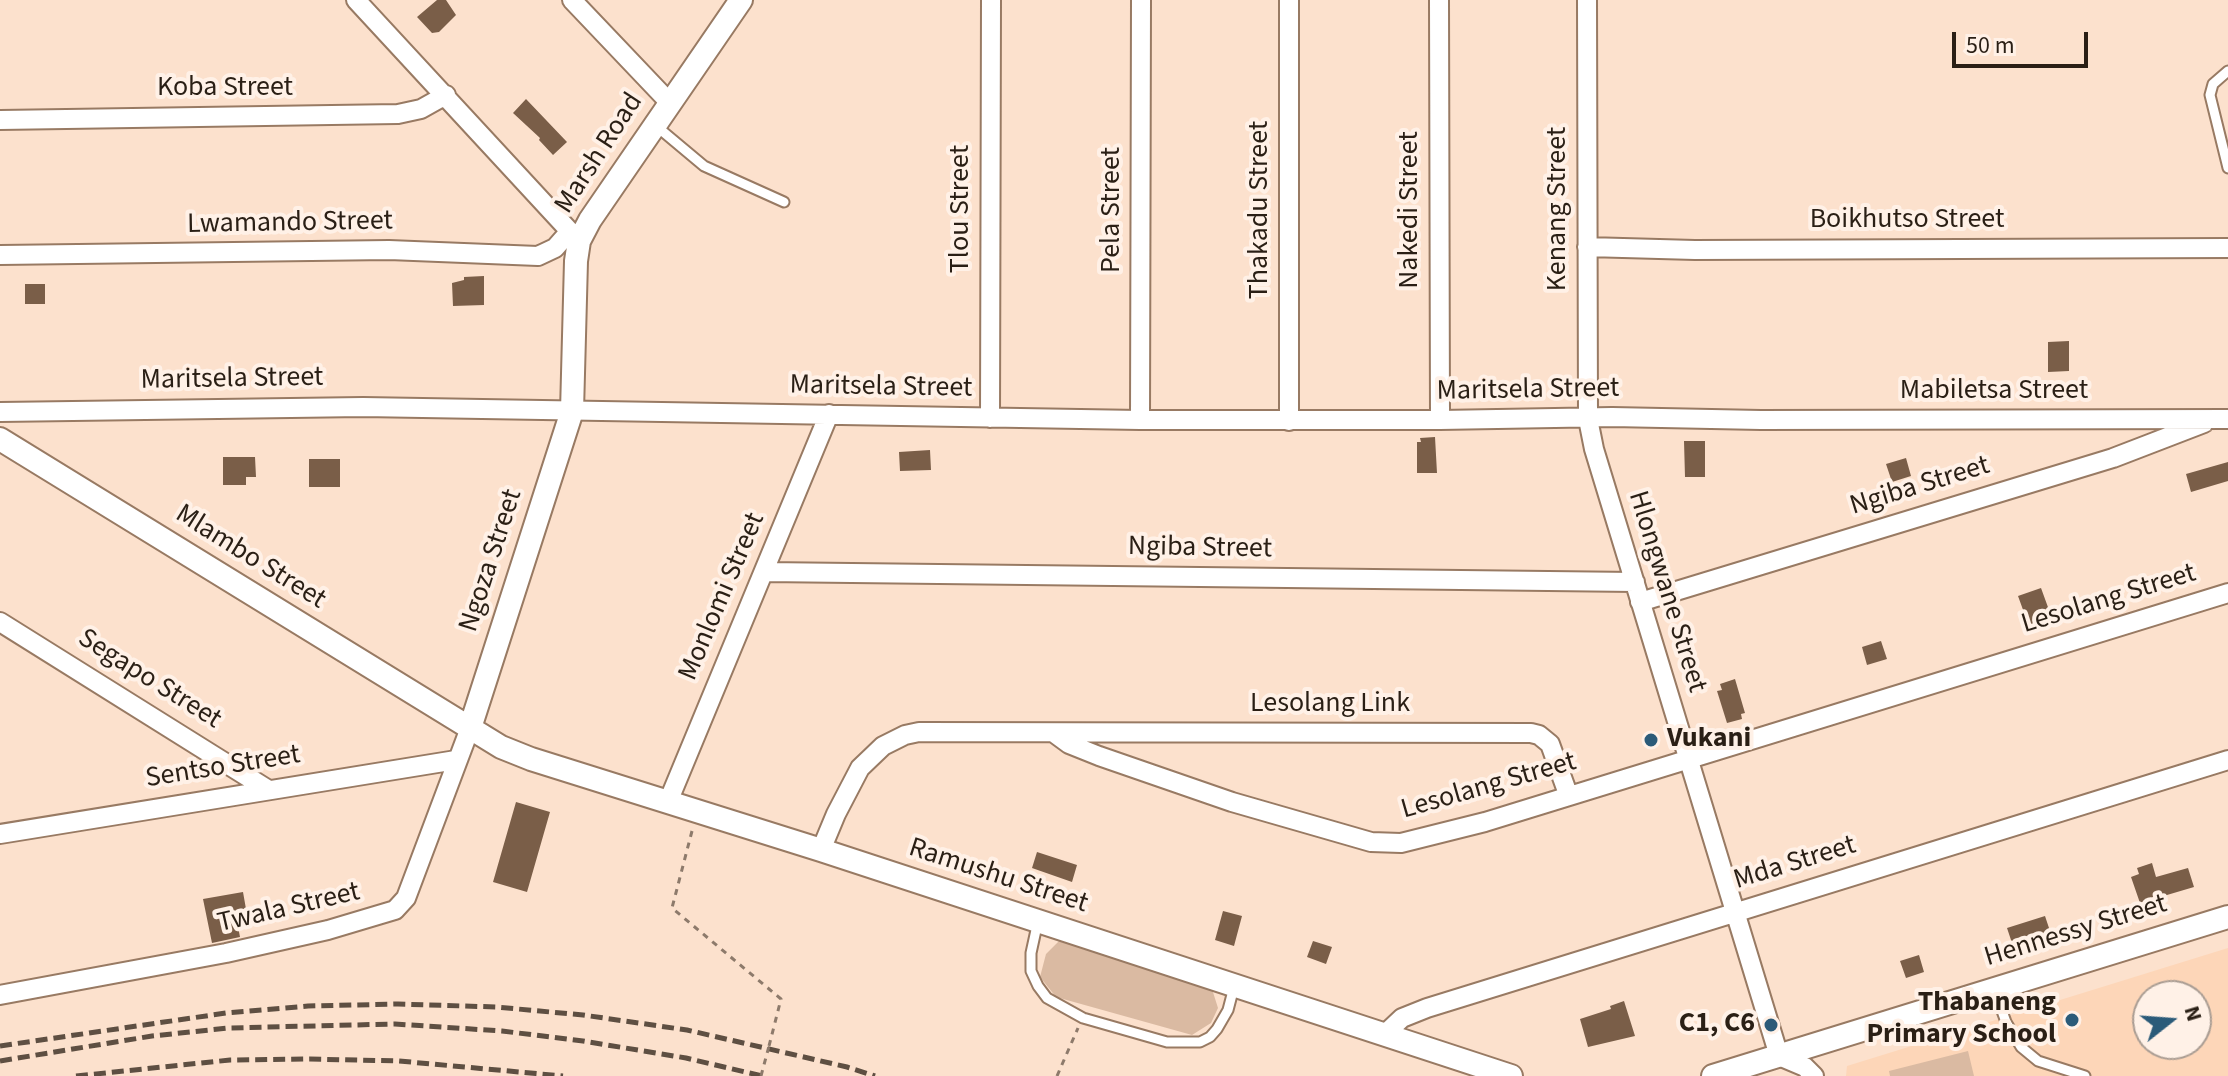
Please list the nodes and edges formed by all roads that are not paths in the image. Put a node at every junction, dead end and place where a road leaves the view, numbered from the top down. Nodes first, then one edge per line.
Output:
1 (356, 0) edge
2 (572, 0) edge
3 (741, 0) edge
4 (991, 0) edge
5 (1141, 0) edge
6 (1289, 0) edge
7 (1439, 0) edge
8 (1587, 0) edge
9 (2228, 71) edge
10 (446, 95) junction
11 (670, 103) junction
12 (0, 120) edge
13 (655, 125) junction
14 (2228, 168) edge
15 (784, 202) dead end
16 (575, 236) junction
17 (1587, 247) junction
18 (2228, 248) edge
19 (0, 255) edge
20 (572, 411) junction
21 (0, 412) edge
22 (829, 414) junction
23 (990, 418) junction
24 (1588, 419) junction
25 (2221, 419) edge
26 (1140, 420) junction
27 (1440, 420) junction
28 (1761, 420) joint
29 (1289, 421) junction
30 (0, 439) edge
31 (765, 572) junction
32 (1635, 582) junction
33 (2228, 593) edge
34 (1640, 602) junction
35 (0, 622) edge
36 (470, 728) junction
37 (1054, 733) junction
38 (1688, 757) junction
39 (456, 760) junction
40 (2228, 760) edge
41 (267, 789) junction
42 (1568, 794) junction
43 (668, 802) junction
44 (0, 834) edge
45 (821, 850) junction
46 (1735, 911) junction
47 (2228, 917) edge
48 (1038, 921) junction
49 (1234, 987) junction
50 (1994, 989) junction
51 (0, 995) edge
52 (1385, 1034) junction
53 (1779, 1056) junction
54 (1511, 1076) edge
55 (1713, 1076) edge
56 (1814, 1076) edge
57 (2085, 1076) edge

1 - 10 street
2 - 11 street
3 - 11 street, Marsh Road
4 - 23 street, Tlou Street
5 - 26 street, Pela Street
6 - 29 street, Thakadu Street
7 - 27 street, Nakedi Street
8 - 17 street, Kenang Street
9 - 14 lane
10 - 12 street, Koba Street
10 - 16 street
11 - 13 street, Marsh Road
13 - 15 lane
13 - 16 street, Marsh Road
16 - 19 street, Lwamando Street
16 - 20 street, Marsh Road
17 - 18 street, Boikhutso Street
17 - 24 street, Kenang Street
20 - 21 street, Maritsela Street
20 - 22 street, Maritsela Street
20 - 36 street, Ngoza Street
22 - 23 street, Maritsela Street
22 - 31 street, Monlomi Street
23 - 26 street, Maritsela Street
24 - 27 street, Maritsela Street
24 - 28 street, Maritsela Street
24 - 32 street, Hlongwane Street
25 - 28 street, Mabiletsa Street
25 - 34 street, Ngiba Street
26 - 29 street, Maritsela Street
27 - 29 street, Maritsela Street
30 - 36 street, Mlambo Street
31 - 32 street, Ngiba Street
31 - 43 street, Monlomi Street
32 - 34 street, Hlongwane Street
33 - 38 street, Lesolang Street
34 - 38 street, Hlongwane Street
35 - 41 street, Segapo Street
36 - 39 street, Twala Street
36 - 43 street, Ramushu Street
37 - 42 street, Lesolang Street
37 - 42 street, Lesolang Link
37 - 45 street, Lesolang Street
38 - 42 street, Lesolang Street
38 - 46 street, Hlongwane Street
39 - 41 street, Sentso Street
39 - 51 street, Twala Street
40 - 46 street, Mda Street
41 - 44 street, Sentso Street
43 - 45 street, Ramushu Street
45 - 48 street, Ramushu Street
46 - 52 street, Mda Street
46 - 53 street, Hlongwane Street
47 - 50 street, Hennessy Street
48 - 49 street, Ramushu Street
48 - 49 lane
49 - 52 street, Ramushu Street
50 - 53 street, Hennessy Street
50 - 57 lane
52 - 54 street, Ramushu Street
53 - 55 street, Hennessy Street
53 - 56 street

